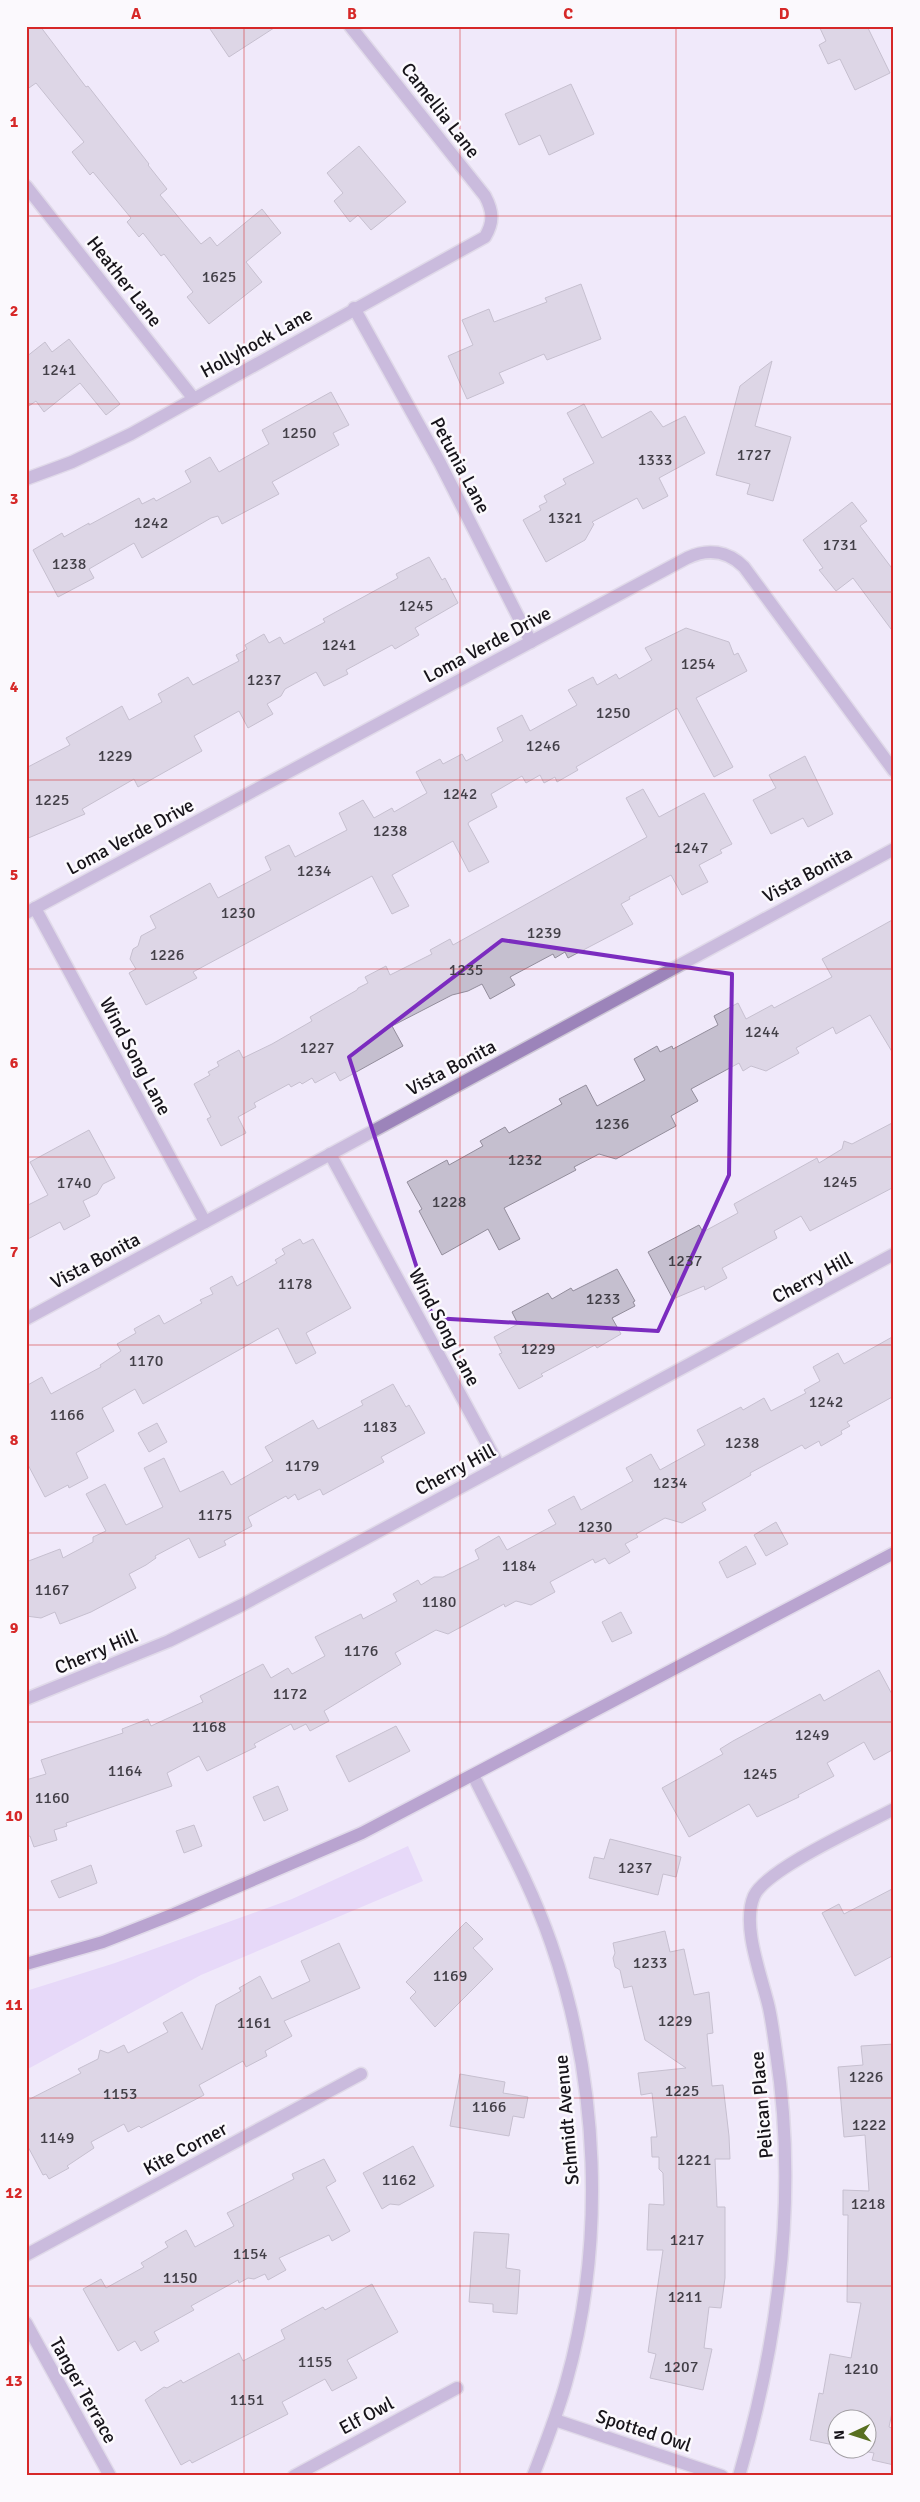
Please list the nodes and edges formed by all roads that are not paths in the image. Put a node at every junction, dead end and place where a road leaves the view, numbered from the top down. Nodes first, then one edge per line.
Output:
1 (350, 26) edge
2 (26, 186) edge
3 (492, 221) joint
4 (354, 308) junction
5 (194, 399) junction
6 (26, 480) edge
7 (531, 642) junction
8 (894, 771) edge
9 (894, 849) edge
10 (31, 910) edge
11 (330, 1154) junction
12 (205, 1222) junction
13 (894, 1254) edge
14 (26, 1319) edge
15 (499, 1466) junction
16 (894, 1553) edge
17 (26, 1699) edge
18 (473, 1775) junction
19 (894, 1809) edge
20 (26, 1964) edge
21 (361, 2074) dead end
22 (26, 2256) edge
23 (26, 2323) edge
24 (457, 2388) dead end
25 (555, 2420) junction
26 (110, 2476) edge
27 (294, 2476) edge
28 (533, 2476) edge
29 (722, 2476) edge
30 (739, 2476) edge

1 - 3 street, Camellia Lane
2 - 5 street, Heather Lane
3 - 4 street, Hollyhock Lane
4 - 5 street, Hollyhock Lane
4 - 7 street, Petunia Lane
5 - 6 street, Hollyhock Lane
7 - 8 street, Loma Verde Drive
7 - 10 street, Loma Verde Drive
9 - 11 street, Vista Bonita
10 - 12 street, Wind Song Lane
11 - 12 street, Vista Bonita
11 - 15 street, Wind Song Lane
12 - 14 street, Vista Bonita
13 - 15 street, Cherry Hill
15 - 17 street, Cherry Hill
16 - 18 main road
18 - 20 main road
18 - 25 street, Schmidt Avenue
19 - 30 street, Pelican Place
21 - 22 street, Kite Corner
23 - 26 street, Tanger Terrace
24 - 27 street, Elf Owl
25 - 28 street, Schmidt Avenue
25 - 29 street, Spotted Owl

